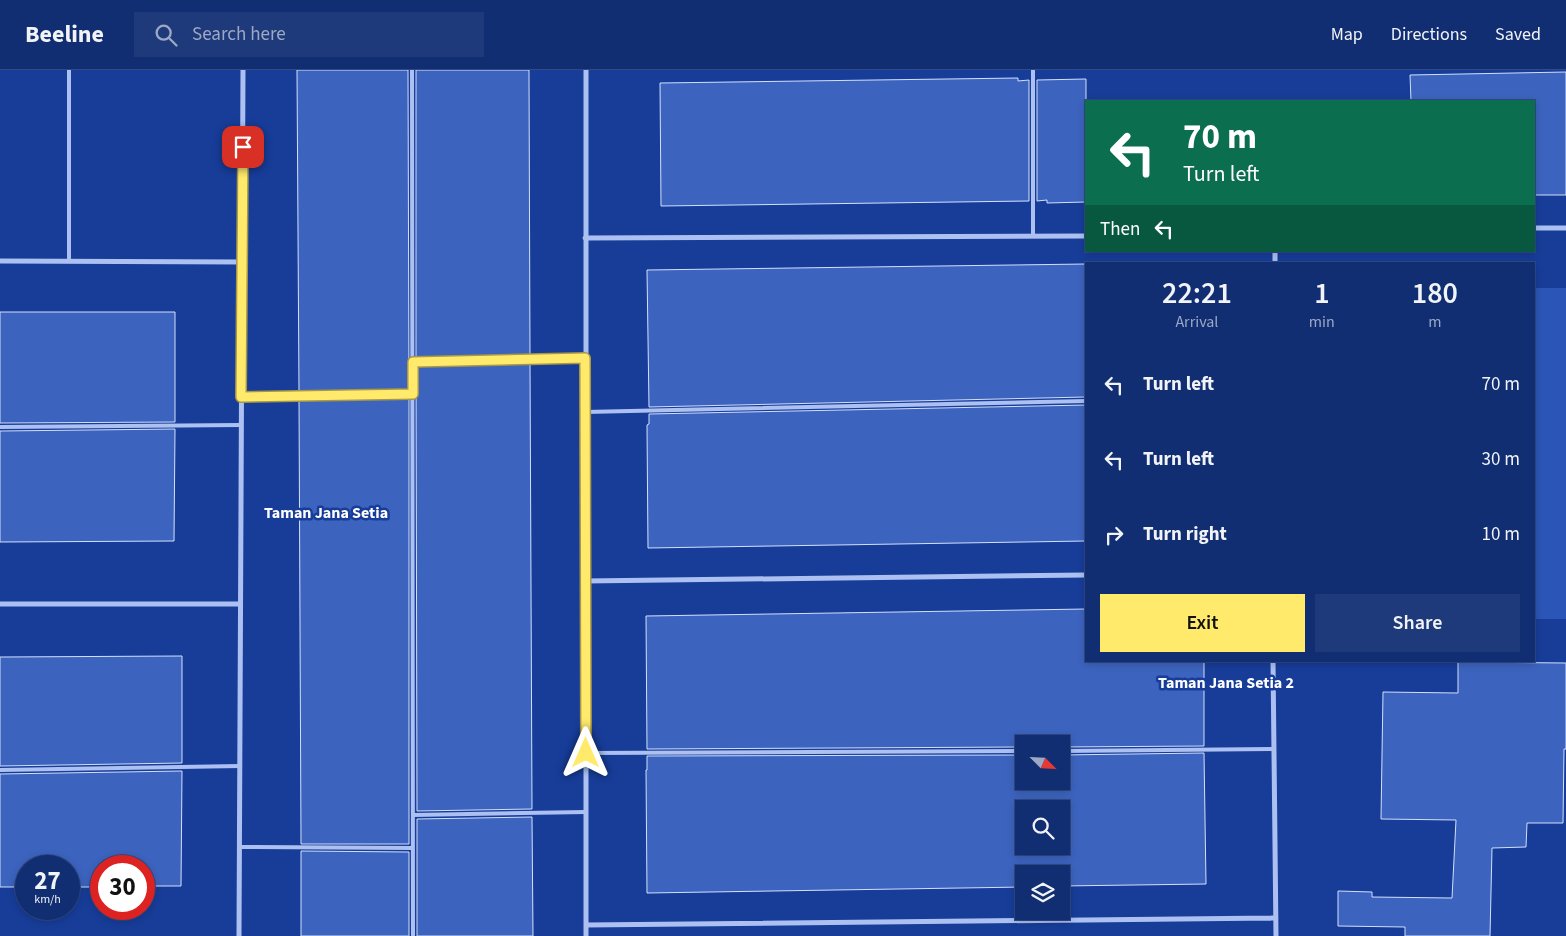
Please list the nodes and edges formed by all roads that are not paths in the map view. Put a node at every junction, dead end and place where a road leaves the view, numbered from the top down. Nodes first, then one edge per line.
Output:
1 (69, 70) edge
2 (243, 70) edge
3 (412, 70) edge
4 (586, 70) edge
5 (1033, 70) edge
6 (1535, 228) edge
7 (1566, 228) edge
8 (1033, 236) junction
9 (1085, 236) edge
10 (585, 238) junction
11 (0, 261) edge
12 (69, 261) junction
13 (242, 262) junction
14 (585, 358) junction
15 (413, 362) junction
16 (413, 394) junction
17 (241, 397) junction
18 (1085, 401) edge
19 (585, 412) junction
20 (241, 425) junction
21 (0, 427) edge
22 (1085, 575) edge
23 (585, 581) junction
24 (0, 604) edge
25 (240, 604) junction
26 (1273, 662) edge
27 (1274, 750) junction
28 (1015, 751) edge
29 (1070, 751) edge
30 (586, 753) junction
31 (240, 766) junction
32 (0, 770) edge
33 (586, 812) junction
34 (413, 815) junction
35 (239, 847) junction
36 (413, 848) junction
37 (1276, 918) junction
38 (586, 925) junction
39 (239, 936) edge
40 (413, 936) edge
41 (586, 936) edge
42 (1276, 936) edge

1 - 12 lane
2 - 13 street
3 - 15 lane
4 - 10 street
5 - 8 lane
6 - 7 street
8 - 9 street
8 - 10 street
10 - 14 street
11 - 12 street
12 - 13 street
13 - 17 street
14 - 15 lane
14 - 19 street
15 - 16 lane
16 - 17 lane
16 - 34 lane
17 - 20 street
18 - 19 lane
19 - 23 street
20 - 21 lane
20 - 25 street
22 - 23 street
23 - 30 street
24 - 25 street
25 - 31 street
26 - 27 street
27 - 29 lane
27 - 37 street
28 - 30 lane
30 - 33 street
31 - 32 lane
31 - 35 street
33 - 34 lane
33 - 38 street
34 - 36 lane
35 - 36 lane
35 - 39 street
36 - 40 lane
37 - 38 street
37 - 42 street
38 - 41 street

